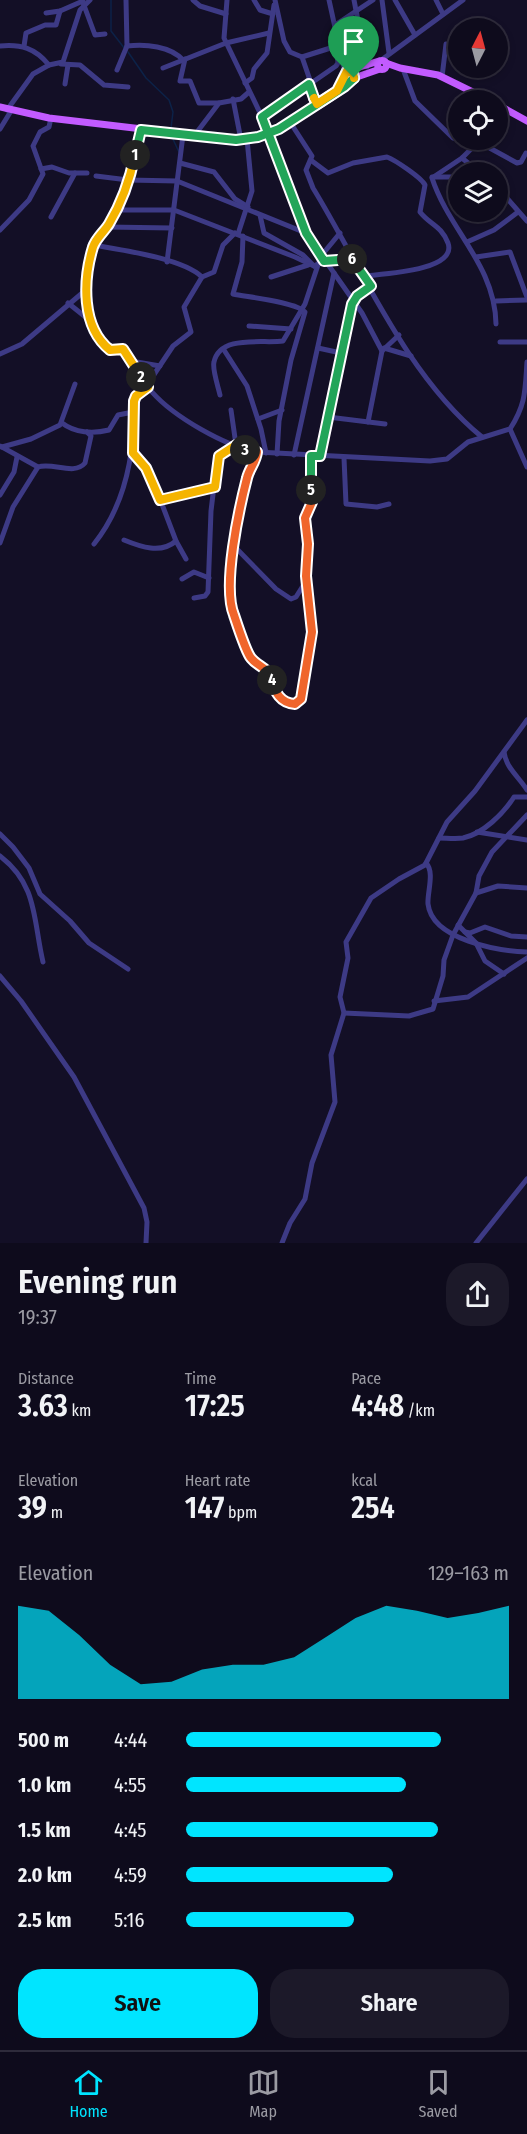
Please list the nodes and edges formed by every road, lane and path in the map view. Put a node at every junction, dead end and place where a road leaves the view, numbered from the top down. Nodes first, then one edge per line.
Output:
1 (90, 0) edge
2 (126, 0) edge
3 (193, 0) edge
4 (227, 0) edge
5 (254, 0) edge
6 (275, 0) edge
7 (329, 0) edge
8 (354, 0) edge
9 (373, 0) edge
10 (382, 0) edge
11 (395, 0) edge
12 (436, 0) edge
13 (463, 0) edge
14 (83, 2) edge
15 (356, 10) junction
16 (60, 11) junction
17 (46, 13) dead end
18 (226, 14) junction
19 (273, 14) junction
20 (443, 14) junction
21 (335, 25) junction
22 (269, 33) junction
23 (105, 34) dead end
24 (415, 35) junction
25 (226, 43) junction
26 (446, 44) dead end
27 (2, 46) edge
28 (24, 46) junction
29 (338, 46) junction
30 (126, 48) junction
31 (391, 52) junction
32 (0, 54) edge
33 (302, 57) junction
34 (184, 59) junction
35 (64, 64) junction
36 (382, 64) junction
37 (49, 65) junction
38 (367, 67) junction
39 (163, 68) dead end
40 (401, 69) junction
41 (117, 70) dead end
42 (350, 75) junction
43 (442, 77) junction
44 (65, 84) dead end
45 (245, 84) junction
46 (310, 84) junction
47 (128, 87) dead end
48 (468, 90) edge
49 (249, 92) junction
50 (233, 99) junction
51 (219, 103) junction
52 (317, 104) junction
53 (6, 109) edge
54 (508, 111) edge
55 (262, 117) junction
56 (51, 118) junction
57 (527, 121) edge
58 (290, 122) junction
59 (0, 129) edge
60 (141, 130) junction
61 (448, 133) edge
62 (183, 135) junction
63 (268, 135) junction
64 (194, 136) junction
65 (244, 140) junction
66 (469, 150) edge
67 (493, 150) edge
68 (526, 153) edge
69 (462, 158) junction
70 (312, 161) junction
71 (467, 162) edge
72 (180, 163) junction
73 (41, 169) junction
74 (75, 173) junction
75 (87, 173) dead end
76 (96, 176) dead end
77 (432, 177) junction
78 (448, 177) edge
79 (128, 180) junction
80 (177, 181) junction
81 (508, 200) edge
82 (247, 208) junction
83 (116, 210) junction
84 (174, 210) junction
85 (518, 212) junction
86 (260, 215) junction
87 (51, 217) dead end
88 (527, 221) edge
89 (107, 227) junction
90 (172, 228) junction
91 (0, 230) edge
92 (306, 233) junction
93 (340, 233) junction
94 (239, 234) junction
95 (467, 242) junction
96 (93, 245) junction
97 (476, 257) junction
98 (323, 259) junction
99 (354, 259) junction
100 (167, 262) junction
101 (333, 262) junction
102 (313, 265) junction
103 (334, 274) junction
104 (365, 276) junction
105 (202, 277) junction
106 (271, 277) dead end
107 (371, 286) junction
108 (87, 289) junction
109 (527, 299) edge
110 (496, 301) junction
111 (354, 302) junction
112 (68, 303) junction
113 (303, 309) junction
114 (88, 319) junction
115 (496, 324) dead end
116 (249, 326) dead end
117 (291, 329) junction
118 (399, 335) junction
119 (500, 342) dead end
120 (527, 342) edge
121 (318, 348) junction
122 (224, 350) junction
123 (383, 350) junction
124 (340, 353) junction
125 (0, 354) edge
126 (411, 356) junction
127 (131, 362) junction
128 (527, 362) edge
129 (160, 366) junction
130 (526, 379) edge
131 (75, 384) dead end
132 (147, 386) junction
133 (527, 393) edge
134 (220, 395) dead end
135 (231, 410) dead end
136 (282, 410) junction
137 (133, 412) junction
138 (524, 413) edge
139 (328, 417) junction
140 (258, 419) junction
141 (368, 422) junction
142 (62, 423) junction
143 (385, 424) dead end
144 (510, 429) junction
145 (87, 432) junction
146 (483, 437) junction
147 (236, 445) junction
148 (1, 447) edge
149 (132, 447) junction
150 (257, 452) junction
151 (266, 453) junction
152 (277, 454) junction
153 (294, 455) junction
154 (311, 456) junction
155 (320, 456) junction
156 (17, 457) junction
157 (344, 458) junction
158 (38, 467) junction
159 (527, 467) edge
160 (215, 487) junction
161 (0, 495) edge
162 (160, 500) junction
163 (389, 504) dead end
164 (124, 540) dead end
165 (176, 541) junction
166 (0, 543) edge
167 (94, 544) dead end
168 (234, 546) junction
169 (186, 558) dead end
170 (210, 562) junction
171 (199, 572) junction
172 (209, 578) junction
173 (182, 579) dead end
174 (307, 580) junction
175 (194, 598) dead end
176 (527, 722) edge
177 (504, 752) junction
178 (527, 790) edge
179 (527, 797) edge
180 (527, 815) edge
181 (477, 832) junction
182 (0, 834) edge
183 (507, 836) junction
184 (439, 838) junction
185 (527, 840) edge
186 (0, 856) edge
187 (426, 863) junction
188 (527, 888) edge
189 (476, 893) junction
190 (458, 925) junction
191 (465, 932) junction
192 (453, 934) junction
193 (527, 937) edge
194 (476, 943) junction
195 (527, 952) edge
196 (527, 958) edge
197 (43, 962) dead end
198 (128, 969) dead end
199 (504, 974) junction
200 (0, 976) edge
201 (434, 1000) junction
202 (344, 1013) junction
203 (527, 1179) edge
204 (146, 1243) edge
205 (282, 1243) edge
206 (476, 1243) edge

1 - 14 street
2 - 30 street
3 - 18 street
4 - 18 street
5 - 19 street
6 - 19 street
6 - 33 street
7 - 21 street
8 - 15 street
9 - 15 street
10 - 31 street
11 - 24 street
12 - 20 street
13 - 20 street
14 - 16 street
14 - 23 street
14 - 35 street
15 - 21 street
15 - 38 street
16 - 17 street
16 - 28 street
18 - 25 street
19 - 22 street
20 - 24 street
21 - 29 street
22 - 25 street
22 - 45 street
24 - 31 street
25 - 34 street
25 - 45 street
26 - 43 street
27 - 28 street
27 - 32 street
28 - 37 street
29 - 33 street
29 - 42 street
29 - 46 street
30 - 34 street
30 - 41 street
31 - 36 street
33 - 46 street
34 - 39 street
34 - 51 street
35 - 37 street
35 - 44 street
35 - 47 street
36 - 38 main road
36 - 40 main road
36 - 42 main road
37 - 53 street
38 - 42 main road
40 - 43 main road
40 - 61 street
42 - 52 main road
43 - 48 main road
45 - 49 street
46 - 52 street
46 - 55 street
49 - 50 street
49 - 55 street
50 - 51 street
50 - 65 street
51 - 64 street
52 - 58 main road
53 - 56 main road
53 - 59 street
54 - 57 main road
55 - 63 street
56 - 60 main road
56 - 73 street
58 - 63 main road
58 - 70 street
60 - 62 main road
60 - 79 street
62 - 64 main road
62 - 72 street
63 - 65 main road
63 - 92 street
64 - 65 main road
65 - 82 street
66 - 69 street
67 - 68 street
69 - 71 street
69 - 77 street
70 - 93 street
70 - 104 street
72 - 80 street
72 - 82 street
73 - 74 street
73 - 91 street
74 - 75 street
74 - 87 street
76 - 79 street
77 - 78 street
77 - 95 street
79 - 80 street
79 - 83 street
80 - 82 street
80 - 84 street
81 - 85 street
82 - 86 street
82 - 94 street
83 - 84 street
83 - 89 street
84 - 90 street
84 - 94 street
85 - 88 street
85 - 95 street
86 - 92 street
86 - 102 street
89 - 90 street
89 - 96 street
90 - 100 street
92 - 98 street
93 - 98 street
93 - 99 street
94 - 102 street
94 - 105 street
94 - 113 street
95 - 97 street
96 - 100 street
96 - 108 street
97 - 109 street
97 - 110 street
98 - 101 street
98 - 102 street
98 - 103 street
99 - 101 street
99 - 104 street
100 - 105 street
101 - 103 street
102 - 106 street
102 - 113 street
103 - 111 street
103 - 121 street
104 - 107 street
105 - 129 street
107 - 111 street
107 - 118 street
108 - 112 street
108 - 114 street
109 - 110 street
110 - 115 street
111 - 123 street
111 - 124 street
112 - 114 street
112 - 125 street
113 - 117 street
113 - 136 street
114 - 127 street
116 - 117 street
117 - 122 street
118 - 123 street
118 - 126 street
119 - 120 street
121 - 124 street
121 - 153 street
122 - 134 street
122 - 140 street
123 - 126 street
123 - 141 street
124 - 139 street
126 - 146 street
127 - 129 street
127 - 132 street
128 - 130 street
129 - 132 street
130 - 133 street
131 - 142 street
132 - 137 street
132 - 147 street
133 - 138 street
135 - 147 street
136 - 140 street
136 - 152 street
137 - 145 street
137 - 149 street
138 - 144 street
139 - 141 street
139 - 155 street
140 - 151 street
141 - 143 street
142 - 145 street
142 - 148 street
144 - 146 street
144 - 159 street
145 - 158 street
146 - 157 street
147 - 150 street
147 - 160 street
148 - 156 street
149 - 162 street
149 - 167 street
150 - 151 street
150 - 168 street
151 - 152 street
152 - 153 street
153 - 154 street
154 - 155 street
154 - 174 street
155 - 157 street
156 - 158 street
156 - 161 street
157 - 163 street
158 - 166 street
160 - 162 street
160 - 170 street
162 - 165 street
164 - 165 street
165 - 169 street
168 - 174 street
168 - 174 street
170 - 171 street
170 - 172 street
171 - 172 street
171 - 173 street
172 - 175 street
176 - 177 street
177 - 178 street
177 - 184 street
179 - 181 street
180 - 183 street
181 - 183 street
181 - 184 street
182 - 198 street
183 - 185 street
183 - 189 street
184 - 187 street
186 - 197 street
187 - 192 street
187 - 202 street
188 - 189 street
189 - 190 street
190 - 191 street
190 - 192 street
191 - 193 street
191 - 194 street
192 - 194 street
192 - 201 street
194 - 195 street
194 - 199 street
196 - 199 street
199 - 201 street
200 - 204 street
201 - 202 street
202 - 205 street
203 - 206 street

